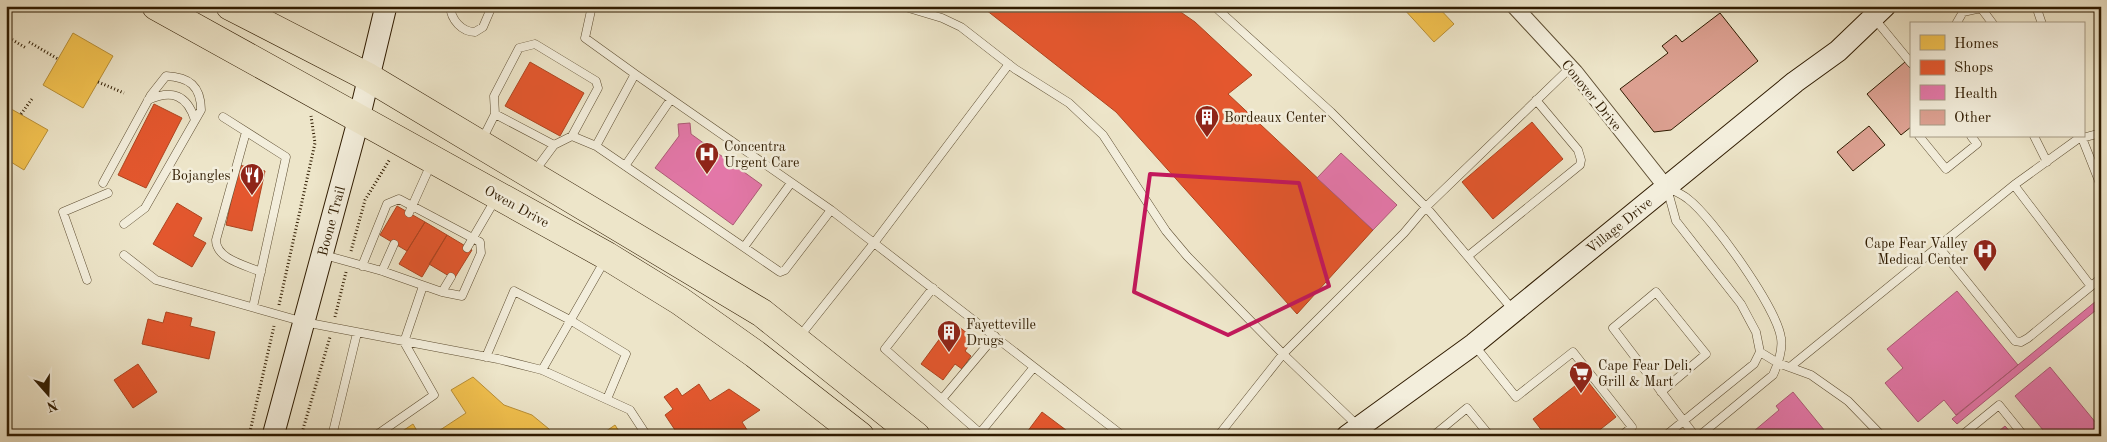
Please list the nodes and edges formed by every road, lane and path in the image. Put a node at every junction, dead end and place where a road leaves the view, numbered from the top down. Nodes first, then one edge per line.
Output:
1 (156, 6) edge
2 (230, 6) edge
3 (386, 6) edge
4 (450, 6) edge
5 (492, 6) edge
6 (592, 6) edge
7 (902, 6) edge
8 (1214, 6) edge
9 (1514, 6) edge
10 (2036, 6) edge
11 (1880, 12) edge
12 (1957, 22) edge
13 (1992, 22) edge
14 (2041, 22) edge
15 (6, 36) edge
16 (29, 42) dead end
17 (26, 48) dead end
18 (58, 59) dead end
19 (1910, 61) edge
20 (1009, 64) junction
21 (1571, 67) junction
22 (635, 74) junction
23 (368, 77) junction
24 (98, 82) dead end
25 (124, 93) dead end
26 (32, 99) dead end
27 (671, 99) junction
28 (148, 100) junction
29 (1536, 100) junction
30 (21, 114) dead end
31 (310, 114) dead end
32 (496, 114) junction
33 (223, 118) dead end
34 (359, 118) junction
35 (195, 120) junction
36 (246, 132) junction
37 (2101, 134) edge
38 (572, 136) junction
39 (2084, 137) edge
40 (1921, 138) edge
41 (1972, 138) edge
42 (2035, 138) edge
43 (2081, 138) edge
44 (2082, 138) edge
45 (479, 144) junction
46 (554, 145) junction
47 (596, 146) junction
48 (394, 152) dead end
49 (433, 160) junction
50 (2047, 162) junction
51 (625, 166) junction
52 (532, 175) junction
53 (103, 183) dead end
54 (791, 183) junction
55 (2014, 184) junction
56 (2101, 186) edge
57 (1666, 187) junction
58 (108, 194) dead end
59 (497, 195) junction
60 (413, 205) junction
61 (1426, 207) junction
62 (831, 210) junction
63 (409, 213) dead end
64 (124, 224) dead end
65 (473, 238) junction
66 (874, 243) junction
67 (394, 244) dead end
68 (1938, 246) junction
69 (744, 247) junction
70 (467, 248) dead end
71 (124, 255) dead end
72 (322, 255) junction
73 (607, 256) junction
74 (1468, 256) junction
75 (348, 262) junction
76 (362, 266) junction
77 (382, 271) junction
78 (260, 272) junction
79 (451, 278) dead end
80 (2101, 278) edge
81 (87, 280) dead end
82 (2090, 285) junction
83 (422, 286) junction
84 (933, 288) junction
85 (442, 292) junction
86 (253, 307) junction
87 (1514, 311) junction
88 (277, 314) junction
89 (570, 320) junction
90 (304, 322) junction
91 (332, 328) junction
92 (356, 332) junction
93 (995, 336) junction
94 (796, 340) junction
95 (404, 342) junction
96 (1474, 344) junction
97 (1760, 352) junction
98 (1283, 354) junction
99 (486, 357) junction
100 (1778, 363) junction
101 (1034, 366) junction
102 (1790, 367) junction
103 (542, 370) junction
104 (1662, 392) junction
105 (607, 399) junction
106 (942, 399) junction
107 (1684, 421) junction
108 (1353, 431) edge
109 (858, 435) edge
110 (1882, 435) edge
111 (249, 436) edge
112 (273, 436) edge
113 (301, 436) edge
114 (332, 436) edge
115 (375, 436) edge
116 (647, 436) edge
117 (916, 436) edge
118 (1124, 436) edge
119 (1218, 436) edge
120 (1433, 436) edge
121 (1490, 436) edge
122 (1621, 436) edge
123 (1665, 436) edge
124 (1697, 436) edge
125 (1961, 436) edge
126 (2024, 436) edge

1 - 34 highway, Owen Drive
2 - 23 highway
3 - 23 main road, Boone Trail
4 - 5 lane
6 - 22 lane
7 - 20 lane
8 - 61 lane
9 - 21 street, Conover Drive
10 - 14 lane
11 - 19 lane
11 - 57 main road, Village Drive
12 - 13 lane
15 - 17 path
16 - 18 path
20 - 66 lane
20 - 98 lane
21 - 29 lane
21 - 57 street, Conover Drive
22 - 27 lane
22 - 47 lane
23 - 34 main road, Boone Trail
23 - 45 highway
24 - 25 path
26 - 30 path
27 - 51 lane
27 - 54 lane
28 - 35 lane
28 - 35 lane
28 - 53 lane
29 - 61 lane
29 - 74 lane
31 - 88 path
32 - 38 lane
32 - 45 lane
32 - 46 lane
33 - 36 lane
34 - 49 highway, Owen Drive
34 - 72 main road, Boone Trail
35 - 64 lane
36 - 78 lane
36 - 78 lane
37 - 39 lane
38 - 46 lane
38 - 47 lane
40 - 41 lane
42 - 50 lane
43 - 50 lane
44 - 56 lane
45 - 52 highway
46 - 52 lane
47 - 51 lane
48 - 75 path
49 - 59 highway, Owen Drive
49 - 60 lane
50 - 55 lane
51 - 69 lane
52 - 94 highway
54 - 62 lane
54 - 69 lane
55 - 68 lane
55 - 82 lane
57 - 87 main road, Village Drive
57 - 97 lane
57 - 100 lane
58 - 81 lane
59 - 65 lane
59 - 73 highway, Owen Drive
60 - 63 lane
60 - 65 lane
60 - 76 lane
61 - 74 lane
61 - 98 lane
62 - 66 lane
62 - 69 lane
65 - 70 lane
65 - 85 lane
66 - 84 lane
66 - 94 lane
67 - 77 lane
68 - 82 lane
68 - 102 lane
71 - 86 lane
72 - 75 lane
72 - 90 main road, Boone Trail
73 - 89 lane
73 - 109 highway, Owen Drive
74 - 87 lane
75 - 76 lane
75 - 91 path
76 - 77 lane
77 - 83 lane
78 - 86 lane
79 - 85 lane
80 - 82 lane
83 - 85 lane
83 - 95 lane
84 - 93 lane
84 - 106 lane
86 - 88 lane
87 - 96 main road, Village Drive
88 - 90 lane
88 - 111 path
89 - 99 lane
89 - 103 lane
89 - 105 lane
90 - 91 lane
90 - 112 main road, Boone Trail
91 - 92 lane
91 - 113 path
92 - 95 lane
92 - 114 lane
93 - 101 lane
93 - 106 lane
94 - 117 highway
95 - 99 lane
95 - 115 lane
96 - 108 main road, Village Drive
96 - 122 lane
97 - 100 lane
97 - 107 lane
98 - 108 lane
98 - 119 lane
99 - 103 lane
100 - 102 lane
100 - 124 lane
101 - 106 lane
101 - 118 lane
102 - 110 lane
103 - 105 lane
104 - 104 lane
104 - 107 lane
105 - 116 lane
107 - 123 lane
107 - 124 lane
120 - 121 lane
125 - 126 lane

